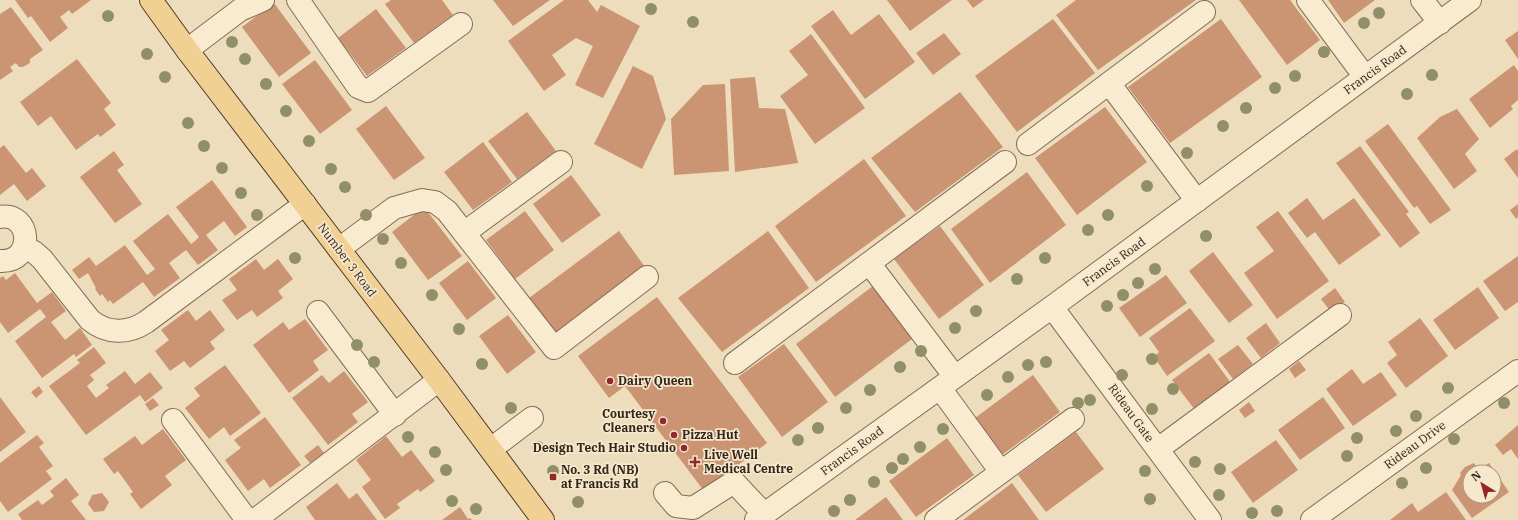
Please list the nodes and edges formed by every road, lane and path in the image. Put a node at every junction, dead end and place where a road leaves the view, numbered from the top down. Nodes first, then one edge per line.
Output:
1 (151, 0) edge
2 (262, 0) edge
3 (298, 0) edge
4 (1308, 0) edge
5 (1422, 0) edge
6 (1470, 0) edge
7 (1204, 12) dead end
8 (1440, 22) junction
9 (461, 24) dead end
10 (187, 50) junction
11 (1365, 77) junction
12 (1109, 83) junction
13 (1028, 144) dead end
14 (562, 162) dead end
15 (1004, 162) dead end
16 (1196, 201) junction
17 (305, 204) junction
18 (0, 217) edge
19 (464, 233) junction
20 (25, 247) junction
21 (340, 249) junction
22 (0, 261) edge
23 (869, 263) junction
24 (647, 277) dead end
25 (1052, 307) junction
26 (318, 312) dead end
27 (1340, 315) dead end
28 (735, 363) dead end
29 (1518, 371) edge
30 (440, 380) junction
31 (948, 383) junction
32 (394, 415) junction
33 (532, 418) dead end
34 (1073, 419) dead end
35 (173, 420) dead end
36 (491, 449) junction
37 (1158, 449) junction
38 (1001, 472) junction
39 (665, 493) dead end
40 (760, 517) edge
41 (247, 520) edge
42 (255, 520) edge
43 (543, 520) edge
44 (936, 520) edge
45 (1210, 520) edge
46 (1312, 520) edge

1 - 10 main road, Number 3 Road
2 - 10 street
3 - 9 street
4 - 11 street
5 - 8 street
6 - 8 street, Francis Road
7 - 12 street
8 - 11 street, Francis Road
10 - 17 main road, Number 3 Road
11 - 16 street, Francis Road
12 - 13 street
12 - 16 street
14 - 19 street
15 - 23 street
16 - 25 street, Francis Road
17 - 20 street
17 - 21 main road, Number 3 Road
18 - 20 street
19 - 21 street
19 - 24 street
20 - 22 street
21 - 30 main road, Number 3 Road
23 - 28 street
23 - 31 street
25 - 31 street, Francis Road
25 - 37 street, Rideau Gate
26 - 32 street
27 - 37 street
29 - 46 street, Rideau Drive
30 - 32 street
30 - 36 main road, Number 3 Road
31 - 38 street
31 - 40 street, Francis Road
32 - 42 street
33 - 36 street
34 - 38 street
35 - 41 street
36 - 43 main road, Number 3 Road
37 - 45 street, Rideau Gate
38 - 44 street
39 - 40 street

